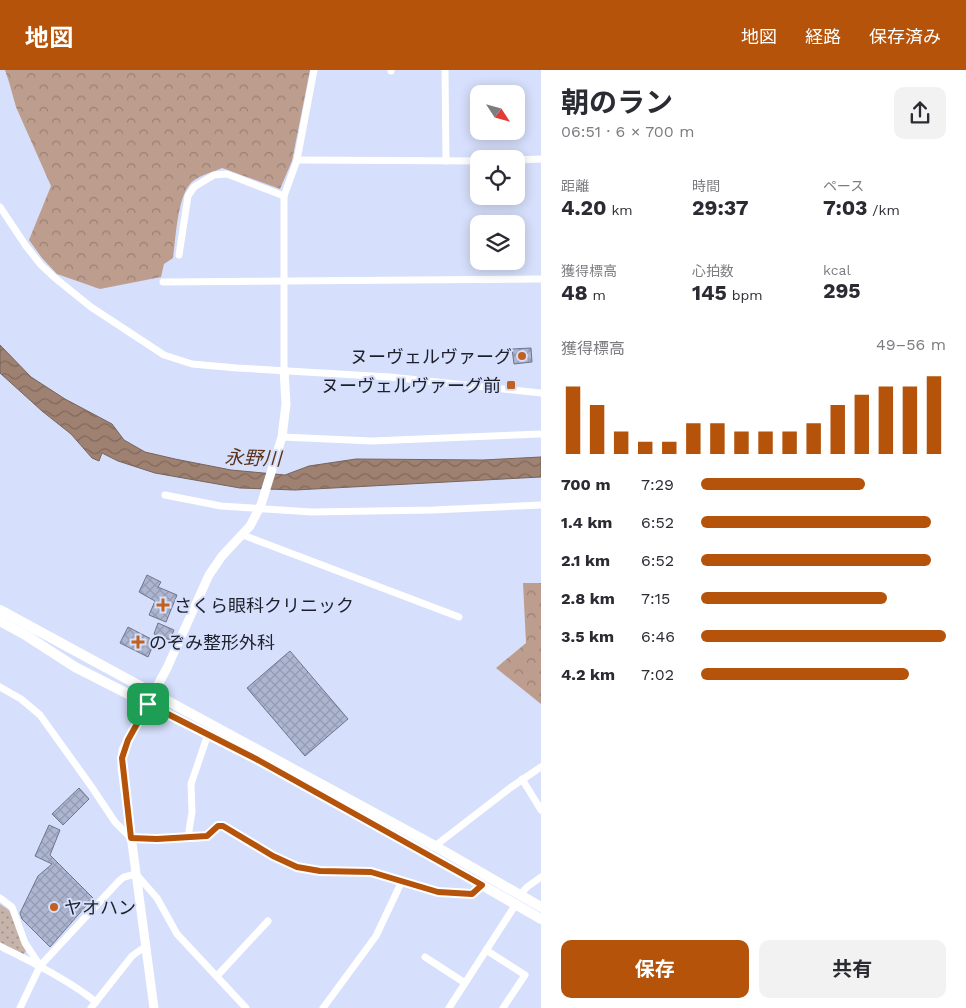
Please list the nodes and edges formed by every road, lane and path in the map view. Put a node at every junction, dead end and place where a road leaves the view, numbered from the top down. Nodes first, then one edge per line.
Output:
1 (314, 70) edge
2 (445, 70) edge
3 (541, 159) edge
4 (297, 160) junction
5 (470, 160) edge
6 (525, 160) edge
7 (446, 161) junction
8 (284, 196) junction
9 (0, 207) edge
10 (180, 255) dead end
11 (541, 279) edge
12 (163, 282) dead end
13 (283, 282) junction
14 (284, 370) junction
15 (541, 393) edge
16 (541, 434) edge
17 (282, 440) junction
18 (165, 495) dead end
19 (541, 505) edge
20 (260, 507) junction
21 (243, 534) junction
22 (0, 610) edge
23 (459, 617) dead end
24 (0, 621) edge
25 (0, 687) edge
26 (154, 694) junction
27 (148, 704) junction
28 (208, 734) junction
29 (541, 767) edge
30 (522, 779) junction
31 (541, 810) edge
32 (188, 837) junction
33 (131, 838) junction
34 (434, 846) junction
35 (136, 874) junction
36 (541, 877) edge
37 (402, 881) junction
38 (482, 885) junction
39 (0, 898) edge
40 (518, 899) junction
41 (541, 907) edge
42 (541, 919) edge
43 (268, 921) dead end
44 (0, 946) edge
45 (146, 946) junction
46 (486, 950) junction
47 (426, 957) dead end
48 (40, 966) junction
49 (217, 976) junction
50 (466, 983) junction
51 (96, 1002) junction
52 (20, 1008) edge
53 (91, 1008) edge
54 (154, 1008) edge
55 (246, 1008) edge
56 (324, 1008) edge
57 (449, 1008) edge
58 (503, 1008) edge

1 - 4 street
2 - 7 street
3 - 6 street
4 - 7 street
4 - 8 street
5 - 7 street
8 - 10 street
8 - 13 street
9 - 14 street
11 - 13 street
12 - 13 street
13 - 14 street
14 - 15 street
14 - 17 street
16 - 17 street
17 - 20 street
18 - 20 street
19 - 20 street
20 - 21 street
21 - 23 street
21 - 26 street
22 - 26 main road
24 - 27 main road
25 - 33 street
26 - 27 street
26 - 34 main road
27 - 28 main road
27 - 33 street
28 - 32 street
28 - 38 main road
29 - 30 street
30 - 31 street
30 - 34 street
32 - 33 street
32 - 37 street
33 - 35 street
34 - 40 main road
35 - 45 street
35 - 48 street
35 - 49 street
36 - 40 street
37 - 38 street
37 - 56 street
38 - 40 main road
39 - 48 street
40 - 41 main road
40 - 42 main road
40 - 46 street
43 - 49 street
44 - 48 street
45 - 51 street
45 - 54 street
46 - 50 street
46 - 58 street
47 - 50 street
48 - 51 street
48 - 52 street
49 - 55 street
50 - 57 street
51 - 53 street

